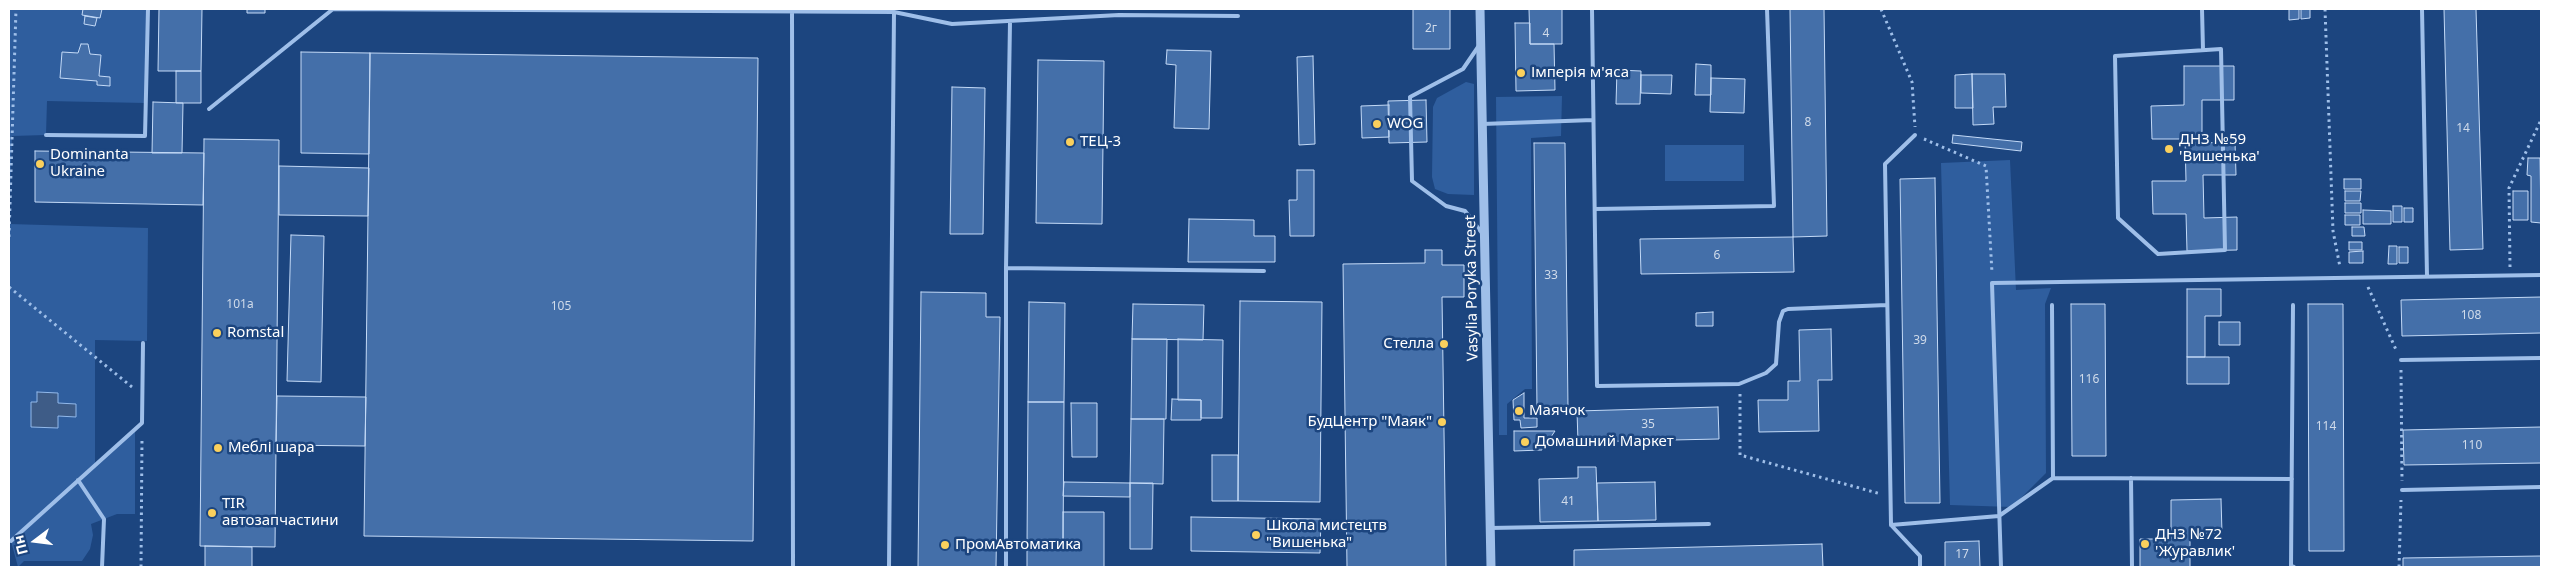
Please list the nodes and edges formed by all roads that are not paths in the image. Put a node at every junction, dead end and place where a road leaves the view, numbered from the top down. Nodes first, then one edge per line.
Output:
1 (148, 9) edge
2 (334, 9) edge
3 (1119, 9) edge
4 (1480, 9) edge
5 (1592, 9) edge
6 (1767, 9) edge
7 (2202, 9) edge
8 (2422, 9) edge
9 (792, 10) junction
10 (894, 12) junction
11 (1119, 15) junction
12 (1238, 16) dead end
13 (1010, 22) junction
14 (1481, 43) junction
15 (2203, 50) junction
16 (209, 109) dead end
17 (1593, 120) junction
18 (1482, 124) junction
19 (46, 135) dead end
20 (1915, 135) road end
21 (1595, 209) junction
22 (1485, 236) junction
23 (1006, 268) junction
24 (1264, 272) dead end
25 (2541, 275) edge
26 (2426, 276) junction
27 (1887, 305) junction
28 (2052, 305) dead end
29 (2293, 305) dead end
30 (143, 343) dead end
31 (2541, 358) edge
32 (2400, 360) road end
33 (2052, 478) junction
34 (2131, 478) junction
35 (2292, 479) junction
36 (78, 480) junction
37 (2541, 487) edge
38 (2402, 490) road end
39 (1999, 516) junction
40 (1709, 524) dead end
41 (1891, 525) junction
42 (1490, 528) junction
43 (11, 541) dead end
44 (102, 567) edge
45 (793, 567) edge
46 (889, 567) edge
47 (1006, 567) edge
48 (1491, 567) edge
49 (1920, 567) edge
50 (2001, 567) edge
51 (2132, 567) edge
52 (2294, 567) edge

1 - 19 lane
2 - 9 lane
2 - 16 lane
3 - 11 lane
4 - 14 street, Vasylia Poryka Street
5 - 17 lane
6 - 21 lane
7 - 15 lane
8 - 26 lane
9 - 10 lane
9 - 45 lane
10 - 13 lane
10 - 46 lane
11 - 12 lane
11 - 13 lane
13 - 23 lane
14 - 18 street, Vasylia Poryka Street
14 - 22 lane
15 - 15 lane
17 - 18 lane
17 - 21 lane
18 - 22 street, Vasylia Poryka Street
20 - 27 lane
21 - 27 lane
22 - 42 street, Vasylia Poryka Street
23 - 24 lane
23 - 47 lane
25 - 26 lane
26 - 39 lane
27 - 41 lane
28 - 33 lane
29 - 35 lane
30 - 36 lane
31 - 32 lane
33 - 34 lane
33 - 39 lane
34 - 35 lane
34 - 51 lane
35 - 52 lane
36 - 43 lane
36 - 44 lane
37 - 38 lane
39 - 41 lane
39 - 50 lane
40 - 42 lane
41 - 49 lane
42 - 48 street, Vasylia Poryka Street

